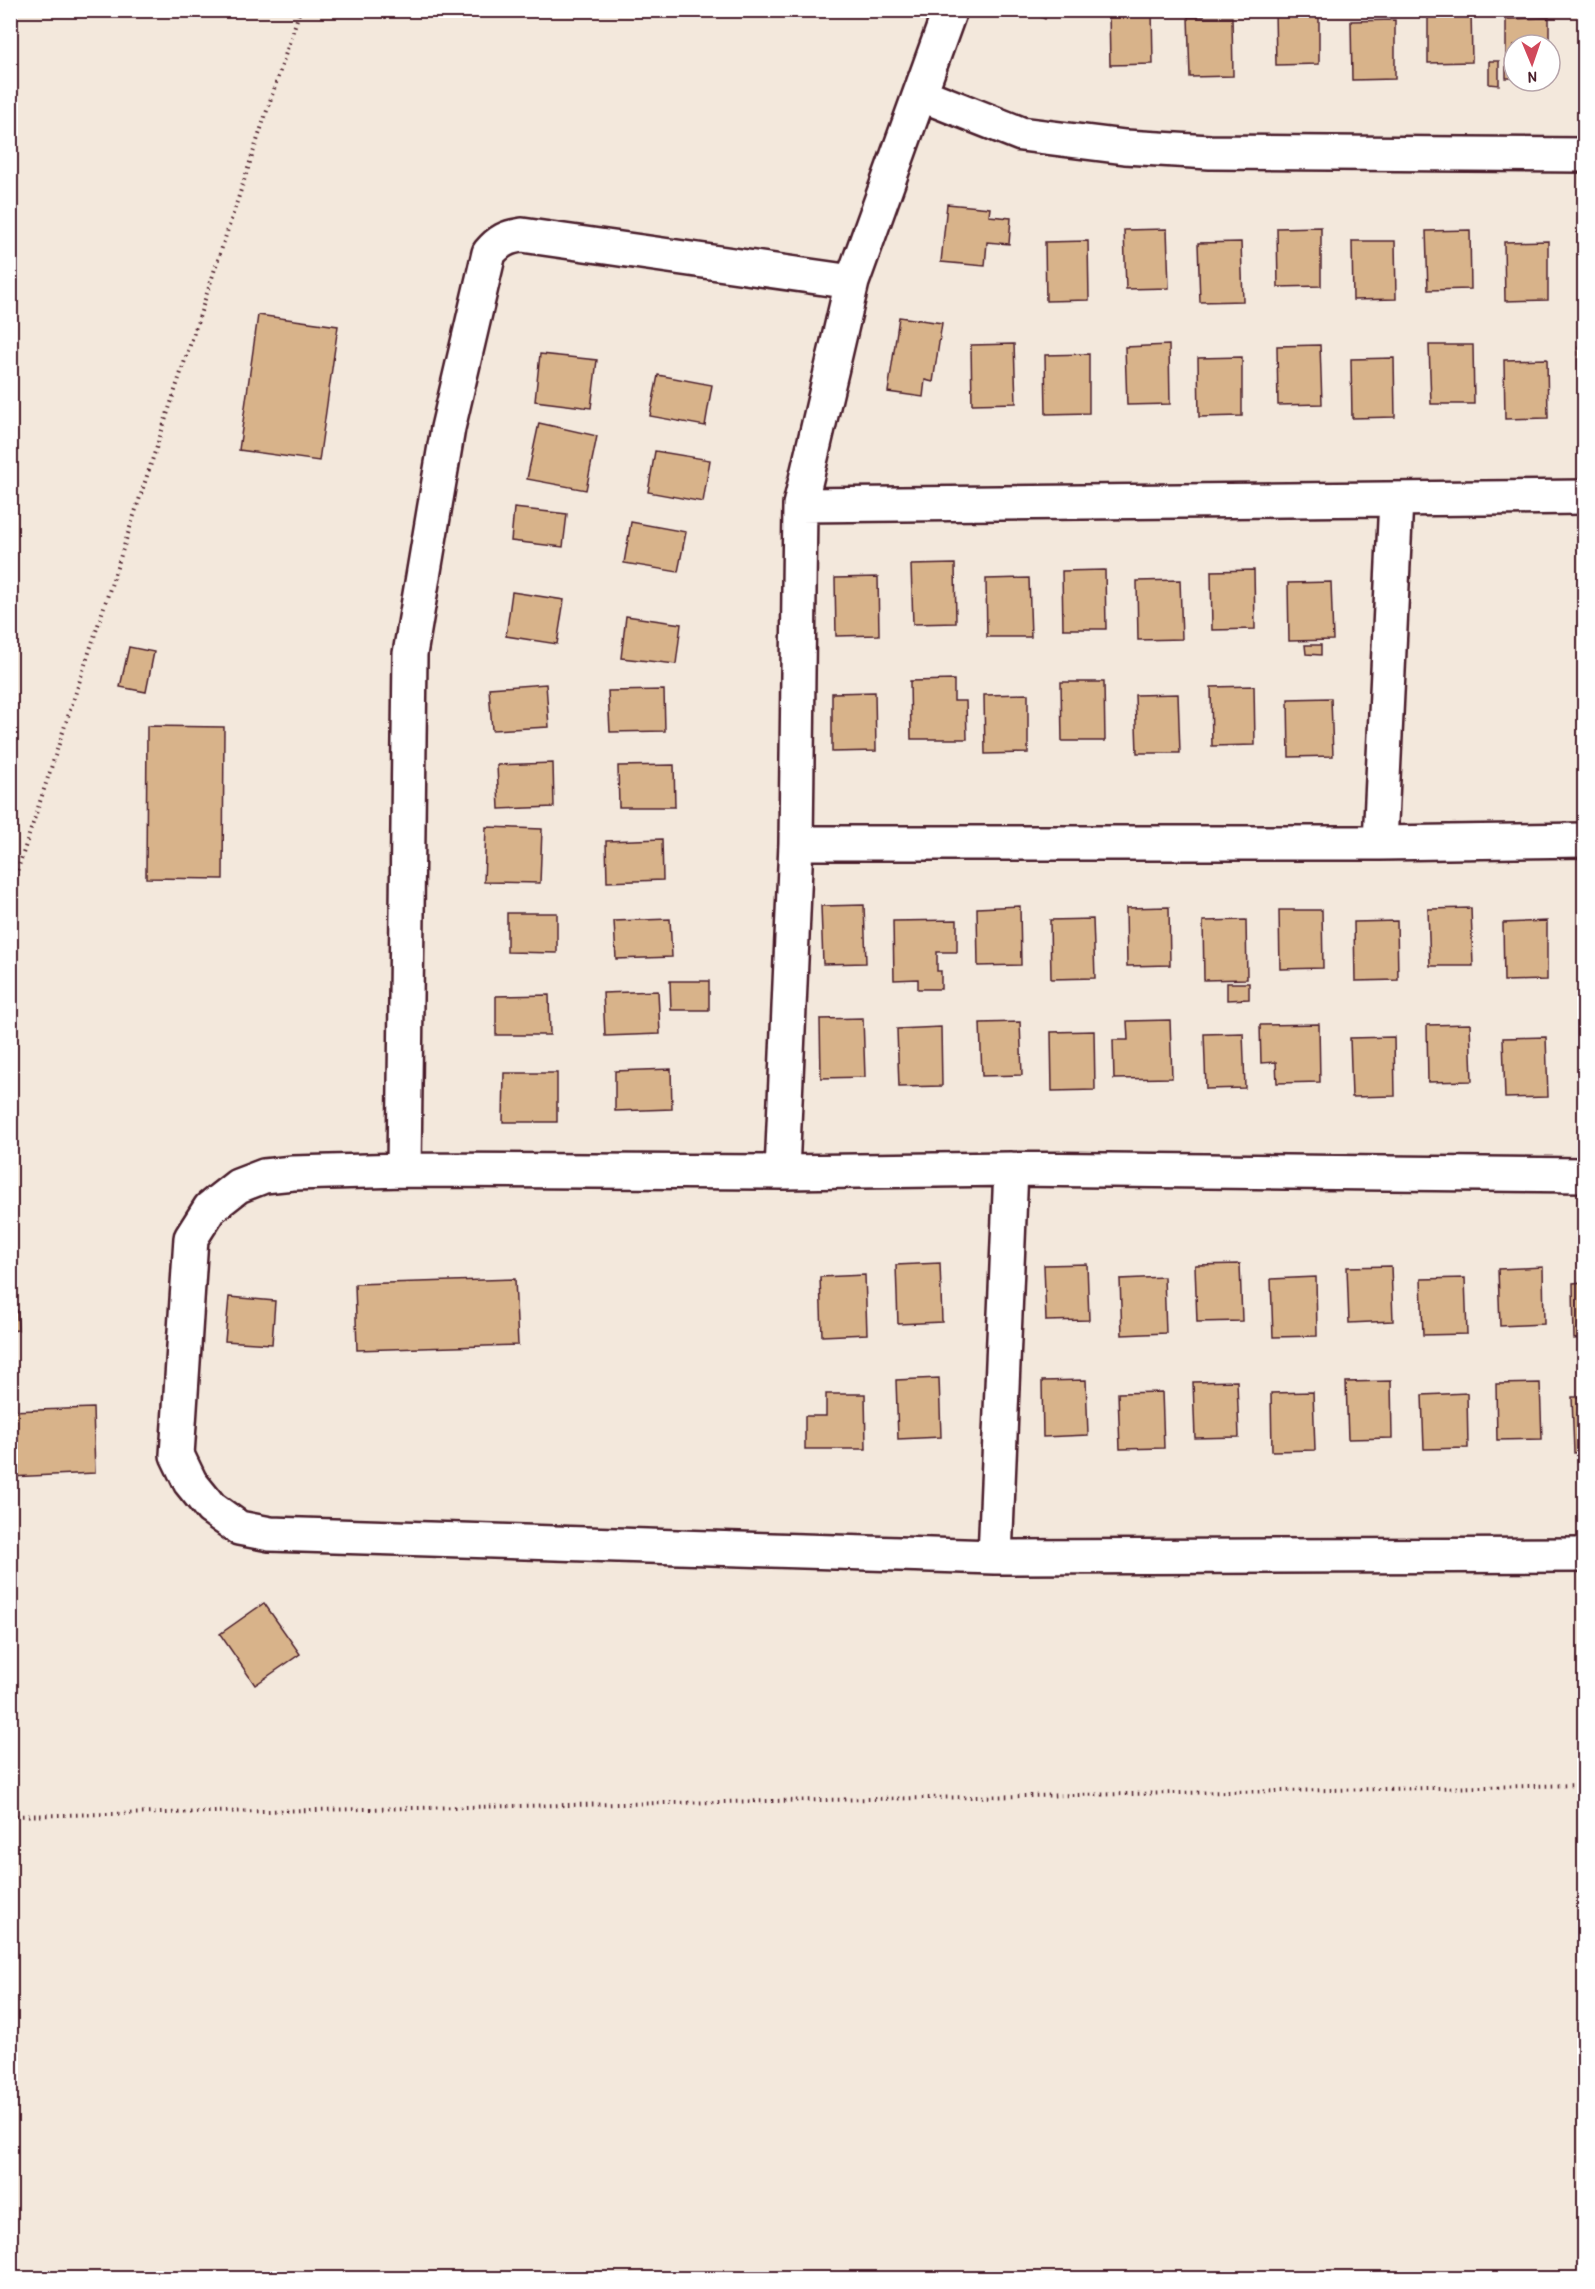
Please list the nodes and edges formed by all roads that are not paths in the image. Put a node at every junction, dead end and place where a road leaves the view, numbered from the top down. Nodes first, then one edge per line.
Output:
1 (950, 10) edge
2 (920, 94) junction
3 (1584, 155) edge
4 (852, 282) junction
5 (1584, 497) edge
6 (1395, 499) junction
7 (800, 505) junction
8 (1584, 840) edge
9 (796, 843) junction
10 (1380, 843) junction
11 (1011, 1169) junction
12 (404, 1170) junction
13 (782, 1172) junction
14 (1584, 1175) edge
15 (1584, 1555) edge
16 (995, 1557) junction

1 - 2 street
2 - 3 street
2 - 4 street
4 - 7 street
4 - 12 street
5 - 6 street
6 - 7 street
6 - 10 street
7 - 9 street
8 - 10 street
9 - 10 street
9 - 13 street
11 - 13 street
11 - 14 street
11 - 16 street
12 - 13 street
12 - 16 street
15 - 16 street

